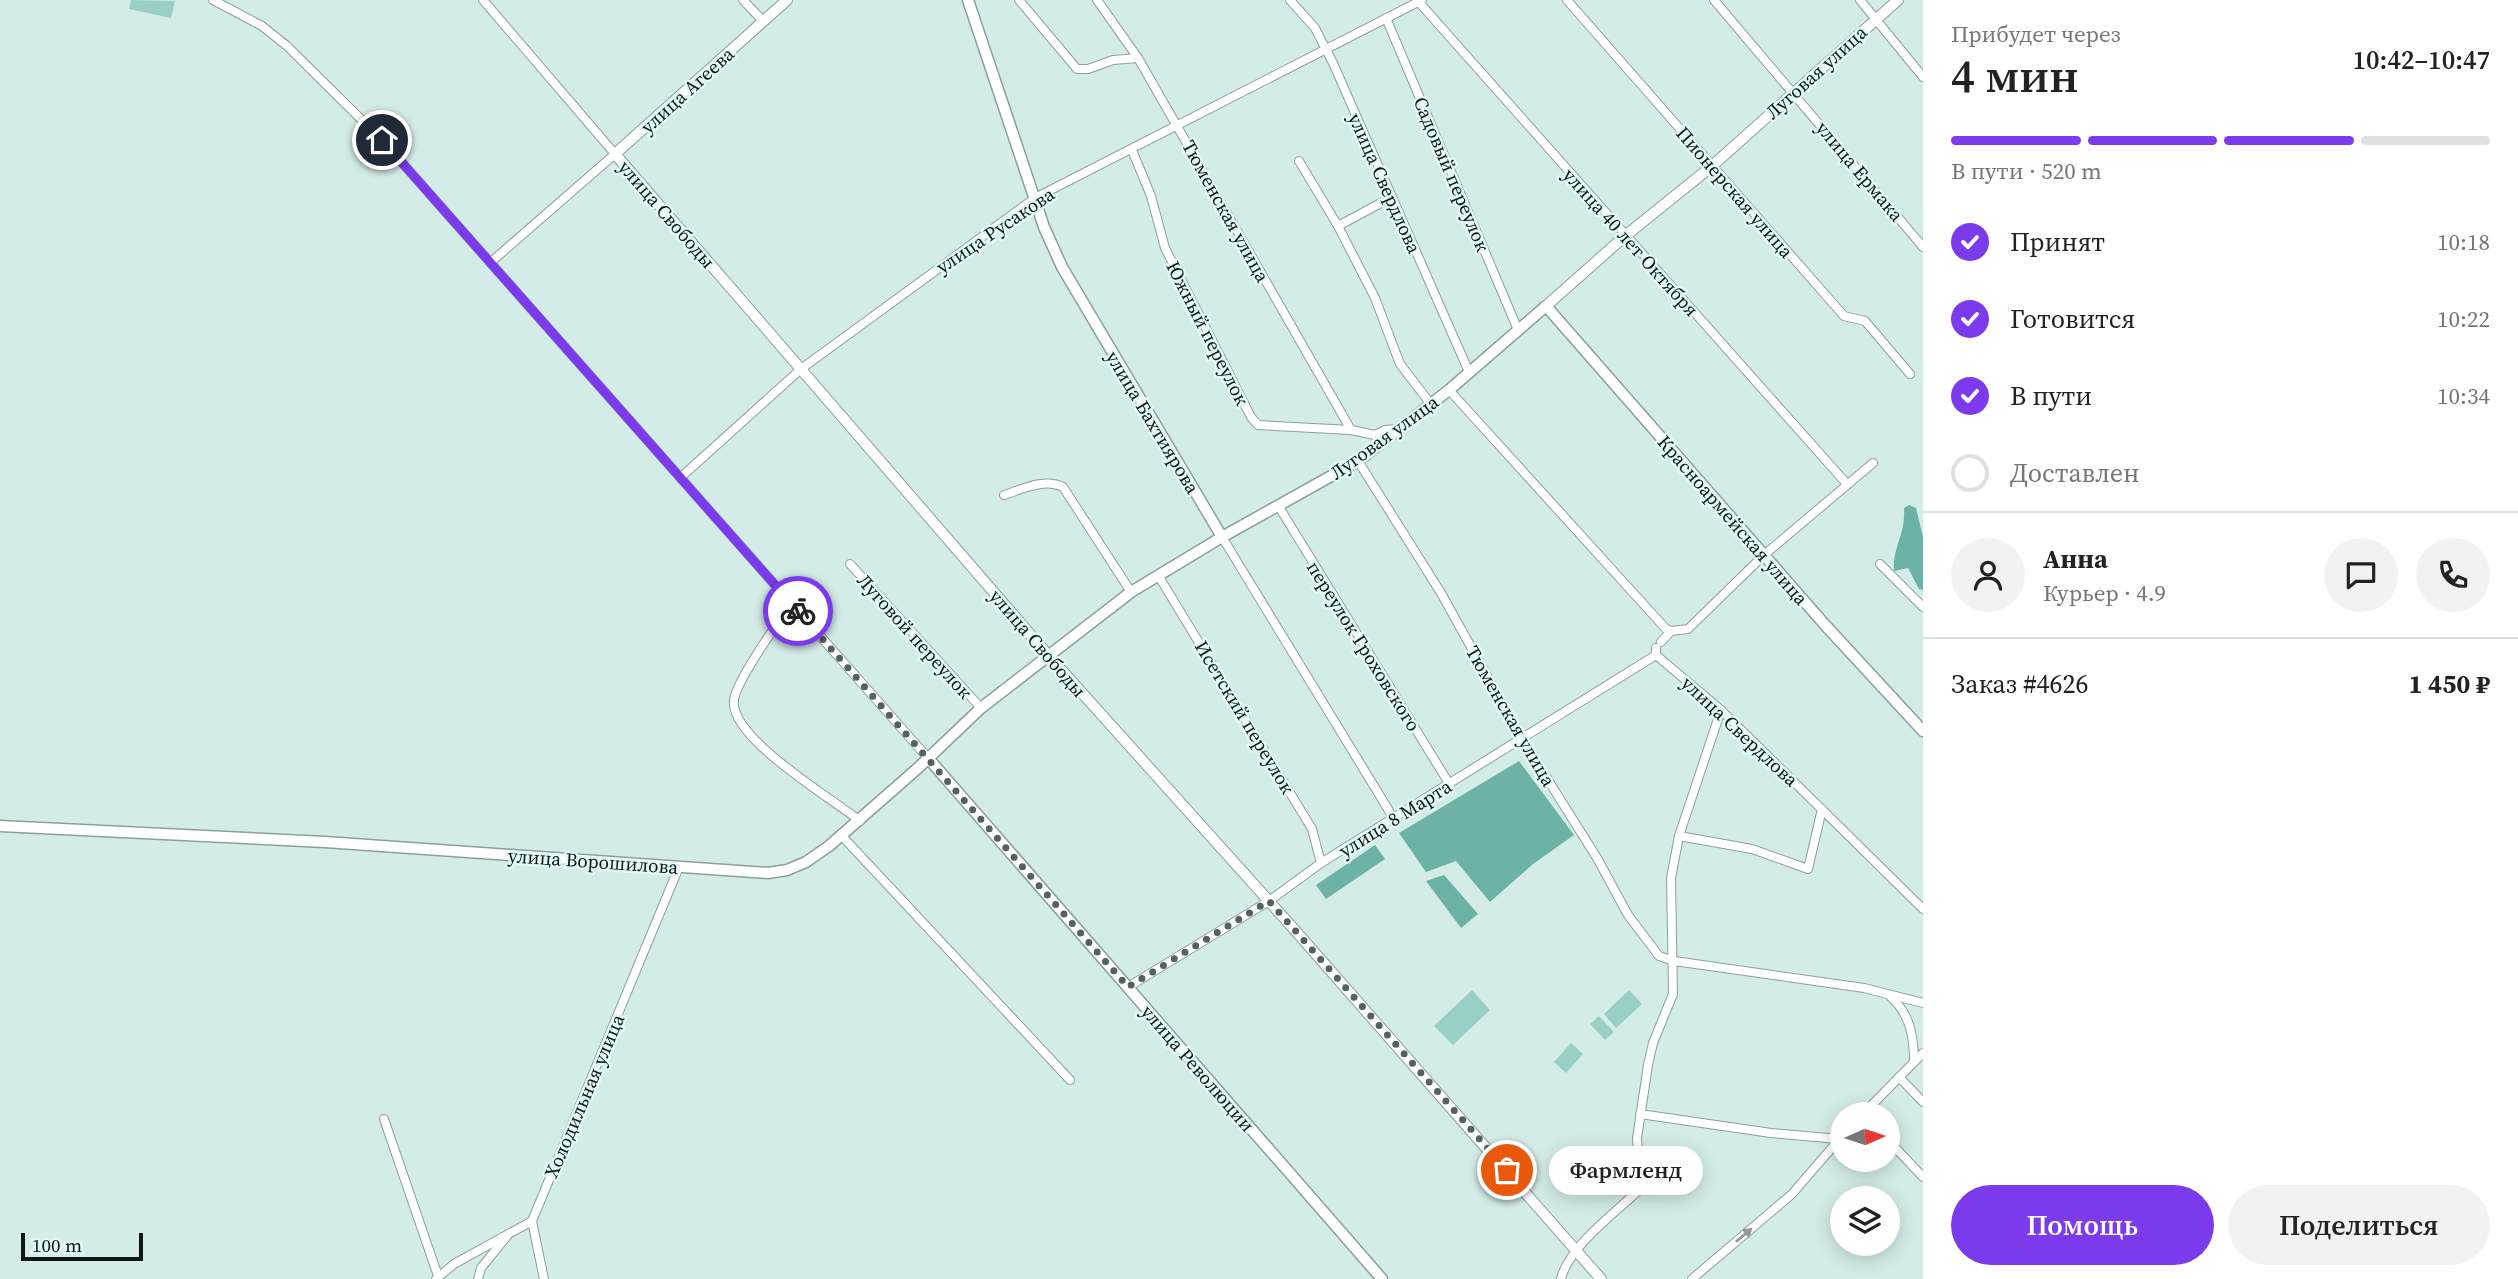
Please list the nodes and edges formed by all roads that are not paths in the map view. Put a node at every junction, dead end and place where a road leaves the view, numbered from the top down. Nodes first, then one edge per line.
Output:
1 (213, 0) edge
2 (483, 0) edge
3 (743, 0) edge
4 (787, 0) edge
5 (968, 0) edge
6 (1019, 0) edge
7 (1097, 0) edge
8 (1290, 0) edge
9 (1567, 0) edge
10 (1714, 0) edge
11 (1860, 0) edge
12 (1898, 0) edge
13 (1419, 1) edge
14 (1386, 18) junction
15 (1876, 19) junction
16 (763, 22) junction
17 (1326, 50) junction
18 (1138, 58) junction
19 (1923, 77) edge
20 (1793, 91) junction
21 (1178, 126) junction
22 (1132, 150) junction
23 (615, 154) junction
24 (1298, 161) dead end
25 (1712, 166) junction
26 (1392, 197) junction
27 (1035, 198) junction
28 (1338, 226) junction
29 (1625, 236) junction
30 (1923, 247) edge
31 (491, 262) junction
32 (1546, 306) junction
33 (1518, 330) junction
34 (802, 369) junction
35 (1469, 372) junction
36 (1910, 374) dead end
37 (1449, 390) junction
38 (1430, 403) junction
39 (1399, 429) junction
40 (1352, 430) junction
41 (1357, 461) junction
42 (1873, 463) dead end
43 (680, 478) junction
44 (1846, 483) junction
45 (1004, 495) dead end
46 (1279, 507) junction
47 (1222, 537) junction
48 (1764, 555) junction
49 (850, 564) dead end
50 (1880, 564) dead end
51 (1158, 575) junction
52 (1132, 592) junction
53 (1923, 607) edge
54 (784, 616) dead end
55 (1671, 631) junction
56 (1658, 648) junction
57 (1048, 655) junction
58 (981, 708) junction
59 (1721, 710) junction
60 (1923, 732) edge
61 (1521, 737) junction
62 (928, 758) junction
63 (1450, 785) junction
64 (1822, 809) junction
65 (1394, 819) junction
66 (860, 821) junction
67 (0, 826) edge
68 (841, 835) junction
69 (1678, 835) junction
70 (1321, 863) junction
71 (679, 867) junction
72 (1269, 901) junction
73 (1923, 909) edge
74 (1674, 961) junction
75 (1128, 987) junction
76 (1890, 996) junction
77 (1923, 1003) edge
78 (1923, 1053) edge
79 (1914, 1062) junction
80 (1899, 1077) junction
81 (1070, 1080) dead end
82 (1875, 1102) edge
83 (1923, 1102) edge
84 (1640, 1114) junction
85 (384, 1118) dead end
86 (1830, 1136) edge
87 (1830, 1150) edge
88 (1900, 1153) edge
89 (1923, 1177) edge
90 (532, 1221) junction
91 (510, 1233) junction
92 (1576, 1251) junction
93 (437, 1277) edge
94 (478, 1279) edge
95 (544, 1279) edge
96 (1382, 1279) edge
97 (1561, 1279) edge
98 (1601, 1279) edge
99 (1692, 1279) edge

1 - 31 street, улица Революции
2 - 23 street, улица Свободы
3 - 16 street
4 - 16 street, улица Агеева
5 - 27 main road, улица Бахтиярова
6 - 18 street
7 - 18 street, Тюменская улица
8 - 17 street, улица Свердлова
9 - 25 street, Пионерская улица
10 - 20 street, улица Ермака
11 - 15 street
12 - 15 street, Луговая улица
13 - 14 street, улица Русакова
13 - 29 street, улица 40 лет Октября
14 - 17 street, улица Русакова
14 - 33 street, Садовый переулок
15 - 19 street
15 - 20 street, Луговая улица
16 - 23 street, улица Агеева
17 - 21 street, улица Русакова
17 - 26 street, улица Свердлова
18 - 21 street, Тюменская улица
20 - 25 street, Луговая улица
20 - 30 street, улица Ермака
21 - 22 street, улица Русакова
21 - 40 street, Тюменская улица
22 - 27 street, улица Русакова
22 - 40 street, Южный переулок
23 - 31 street, улица Агеева
23 - 34 street, улица Свободы
24 - 28 street
25 - 29 street, Луговая улица
25 - 36 street, Пионерская улица
26 - 28 street
26 - 35 street, улица Свердлова
27 - 34 street, улица Русакова
27 - 47 main road, улица Бахтиярова
28 - 38 street
29 - 32 street, Луговая улица
29 - 44 street, улица 40 лет Октября
31 - 43 street, улица Революции
32 - 33 main road, Луговая улица
32 - 48 main road, Красноармейская улица
33 - 35 main road, Луговая улица
34 - 43 street, улица Русакова
34 - 57 street, улица Свободы
35 - 37 main road, Луговая улица
37 - 38 main road, Луговая улица
37 - 55 street
38 - 39 main road, Луговая улица
39 - 40 street
39 - 41 main road, Луговая улица
41 - 46 main road, Луговая улица
41 - 61 street, Тюменская улица
42 - 44 street, улица 8 Марта
43 - 62 street, улица Революции
44 - 48 street, улица 8 Марта
45 - 52 street
46 - 47 main road, Луговая улица
46 - 63 street, переулок Гроховского
47 - 51 main road, Луговая улица
47 - 65 street, улица Бахтиярова
48 - 55 street, улица 8 Марта
48 - 60 main road, Красноармейская улица
49 - 58 street, Луговой переулок
50 - 53 street
51 - 52 main road, Луговая улица
51 - 70 street, Исетский переулок
52 - 57 main road, Луговая улица
54 - 66 street
55 - 56 street, улица 8 Марта
56 - 59 street, улица Свердлова
56 - 61 street, улица 8 Марта
57 - 58 main road, Луговая улица
57 - 72 street, улица Свободы
58 - 62 main road, Луговая улица
59 - 64 street, улица Свердлова
59 - 69 street
61 - 63 street, улица 8 Марта
61 - 74 street, Тюменская улица
62 - 66 main road, Луговая улица
62 - 75 main road, улица Революции
63 - 65 street, улица 8 Марта
64 - 69 street
64 - 73 street, улица Свердлова
65 - 70 street, улица 8 Марта
66 - 68 main road, Луговая улица
67 - 71 main road, улица Ворошилова
68 - 71 main road, улица Ворошилова
68 - 81 street
69 - 74 street
70 - 72 street, улица 8 Марта
71 - 90 street, Холодильная улица
72 - 75 street, улица 8 Марта
72 - 92 street, улица Свободы
74 - 76 street
74 - 84 street
75 - 96 main road, улица Революции
76 - 77 street
76 - 79 street
78 - 79 street
79 - 80 street
80 - 82 street
80 - 83 street
84 - 86 street
84 - 92 street
85 - 93 street
99 -> 87 street
88 - 89 street
90 - 91 street
90 - 95 street
91 - 93 street
91 - 94 street
92 - 97 street
92 - 98 street, улица Свободы

